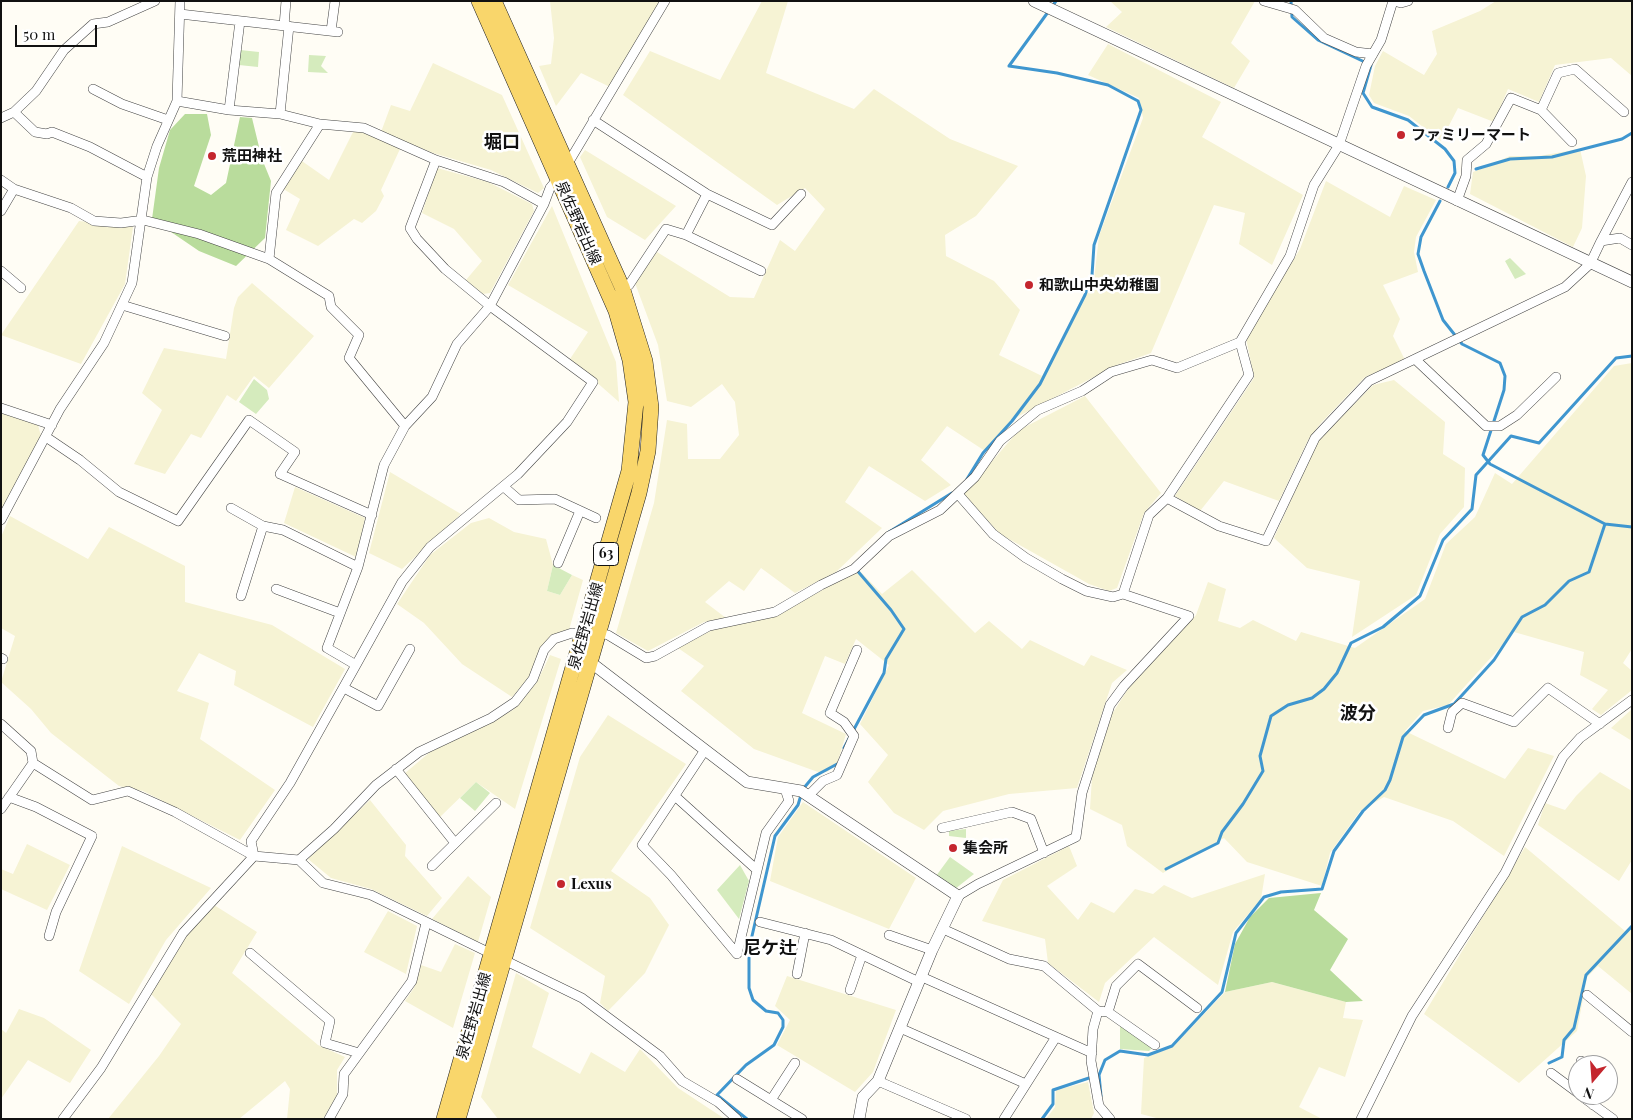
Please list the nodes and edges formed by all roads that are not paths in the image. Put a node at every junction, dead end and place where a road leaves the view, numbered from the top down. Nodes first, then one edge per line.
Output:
1 (155, 1) edge
2 (180, 1) edge
3 (286, 1) edge
4 (335, 1) edge
5 (479, 1) edge
6 (494, 1) edge
7 (665, 1) edge
8 (1034, 1) edge
9 (1264, 1) edge
10 (1394, 1) edge
11 (1408, 1) edge
12 (180, 14) junction
13 (240, 21) junction
14 (286, 26) junction
15 (1370, 60) junction
16 (93, 89) dead end
17 (177, 101) junction
18 (229, 110) junction
19 (1541, 110) junction
20 (14, 112) junction
21 (1624, 112) dead end
22 (280, 114) junction
23 (1, 118) edge
24 (168, 120) junction
25 (593, 120) junction
26 (320, 124) junction
27 (1572, 142) dead end
28 (1339, 145) junction
29 (436, 160) junction
30 (567, 164) junction
31 (147, 177) junction
32 (558, 179) junction
33 (1, 180) edge
34 (1631, 184) edge
35 (14, 189) junction
36 (707, 194) junction
37 (801, 194) dead end
38 (1457, 201) junction
39 (544, 204) junction
40 (1, 211) edge
41 (143, 220) junction
42 (686, 235) junction
43 (1601, 241) junction
44 (1632, 245) edge
45 (269, 259) junction
46 (1590, 264) junction
47 (761, 270) dead end
48 (1, 271) edge
49 (1632, 282) edge
50 (622, 287) junction
51 (21, 288) dead end
52 (122, 305) junction
53 (490, 306) junction
54 (225, 336) dead end
55 (1240, 342) junction
56 (1416, 360) junction
57 (1556, 377) dead end
58 (1, 408) edge
59 (52, 425) junction
60 (406, 426) junction
61 (46, 437) junction
62 (504, 487) junction
63 (958, 494) junction
64 (1167, 498) junction
65 (231, 508) dead end
66 (580, 511) junction
67 (372, 515) junction
68 (596, 518) dead end
69 (1, 520) edge
70 (263, 526) junction
71 (558, 564) dead end
72 (358, 567) junction
73 (276, 589) dead end
74 (1123, 594) junction
75 (240, 596) dead end
76 (340, 613) junction
77 (600, 632) junction
78 (584, 635) junction
79 (410, 649) dead end
80 (856, 650) dead end
81 (585, 658) junction
82 (356, 665) junction
83 (344, 688) junction
84 (1632, 700) edge
85 (1, 724) edge
86 (1600, 724) junction
87 (1448, 728) dead end
88 (705, 750) junction
89 (33, 763) junction
90 (396, 769) junction
91 (785, 788) junction
92 (808, 796) junction
93 (676, 797) junction
94 (9, 798) junction
95 (496, 803) dead end
96 (1, 809) edge
97 (942, 828) dead end
98 (454, 843) junction
99 (1044, 853) junction
100 (254, 856) junction
101 (298, 860) junction
102 (432, 866) dead end
103 (757, 870) junction
104 (958, 896) junction
105 (760, 922) dead end
106 (426, 923) junction
107 (943, 929) junction
108 (805, 933) junction
109 (49, 936) dead end
110 (889, 936) dead end
111 (932, 950) junction
112 (250, 952) dead end
113 (862, 955) junction
114 (498, 957) junction
115 (798, 974) dead end
116 (920, 979) junction
117 (850, 990) dead end
118 (1587, 995) dead end
119 (1197, 1008) dead end
120 (1098, 1011) junction
121 (1108, 1012) junction
122 (900, 1028) junction
123 (1632, 1032) edge
124 (1056, 1037) junction
125 (1155, 1044) dead end
126 (359, 1053) junction
127 (1092, 1053) junction
128 (795, 1063) dead end
129 (1551, 1073) dead end
130 (737, 1079) dead end
131 (878, 1081) junction
132 (1026, 1084) junction
133 (1568, 1086) edge
134 (771, 1100) junction
135 (1594, 1105) edge
136 (63, 1119) edge
137 (329, 1119) edge
138 (444, 1119) edge
139 (458, 1119) edge
140 (737, 1119) edge
141 (802, 1119) edge
142 (859, 1119) edge
143 (966, 1119) edge
144 (1004, 1119) edge
145 (1110, 1119) edge
146 (1361, 1119) edge
147 (1612, 1119) edge

1 - 20 street
2 - 12 street
3 - 14 street
4 - 14 street
5 - 32 main road, 泉佐野岩出線 / 63
6 - 30 main road, 泉佐野岩出線 / 63
7 - 25 street
8 - 28 street
9 - 15 street
10 - 11 street
10 - 15 street
12 - 13 street
12 - 17 street
13 - 14 street
13 - 18 street
14 - 22 street
15 - 28 street
16 - 24 street
17 - 18 street
17 - 24 street
18 - 22 street
19 - 21 street
19 - 27 street
19 - 38 street
20 - 23 street
20 - 31 street
22 - 26 street
24 - 31 street
25 - 30 street
25 - 36 street
26 - 29 street
26 - 45 street
28 - 38 street
28 - 55 street
29 - 39 street
29 - 53 street
30 - 32 street
30 - 50 main road, 泉佐野岩出線 / 63
31 - 41 street
32 - 39 street
32 - 78 main road, 泉佐野岩出線 / 63
33 - 35 street
34 - 43 street
35 - 40 street
35 - 41 street
36 - 37 street
36 - 42 street
38 - 46 street
39 - 53 street
41 - 45 street
41 - 52 street
42 - 47 street
42 - 50 street
43 - 44 street
43 - 46 street
45 - 60 street
46 - 49 street
46 - 56 street
48 - 51 street
50 - 77 main road, 泉佐野岩出線 / 63
52 - 54 street
52 - 59 street
53 - 60 street
53 - 62 street
55 - 63 street
55 - 64 street
56 - 57 street
56 - 64 street
58 - 59 street
59 - 61 street
60 - 67 street
61 - 67 street
61 - 69 street
62 - 66 street
62 - 82 street
63 - 74 street
63 - 77 street
64 - 74 street
65 - 70 street
66 - 68 street
66 - 71 street
67 - 72 street
70 - 72 street
70 - 75 street
72 - 76 street
73 - 76 street
74 - 99 street
76 - 82 street
77 - 81 main road, 泉佐野岩出線 / 63
78 - 81 main road, 泉佐野岩出線 / 63
78 - 90 street
79 - 83 street
80 - 92 street
81 - 88 street
81 - 114 main road, 泉佐野岩出線 / 63
82 - 83 street
83 - 100 street
84 - 86 street
85 - 89 street
86 - 87 street
86 - 146 street
88 - 91 street
88 - 93 street
89 - 94 street
89 - 100 street
90 - 98 street
90 - 101 street
91 - 92 street
91 - 103 street
92 - 104 street
93 - 103 street
93 - 103 street
94 - 96 street
94 - 109 street
95 - 98 street
97 - 99 street
98 - 102 street
99 - 104 street
100 - 101 street
100 - 136 street
101 - 106 street
104 - 107 street
105 - 108 street
106 - 114 street
106 - 126 street
107 - 111 street
107 - 120 street
108 - 113 street
108 - 115 street
110 - 111 street
111 - 116 street
112 - 126 street
113 - 116 street
113 - 117 street
114 - 138 main road, 泉佐野岩出線 / 63
114 - 139 main road, 泉佐野岩出線 / 63
114 - 140 street
116 - 122 street
116 - 124 street
118 - 123 street
119 - 121 street
120 - 121 street
120 - 127 street
121 - 125 street
122 - 131 street
122 - 132 street
124 - 127 street
124 - 132 street
126 - 137 street
127 - 145 street
128 - 134 street
129 - 133 street
130 - 134 street
131 - 142 street
131 - 143 street
132 - 144 street
134 - 141 street
135 - 147 street

